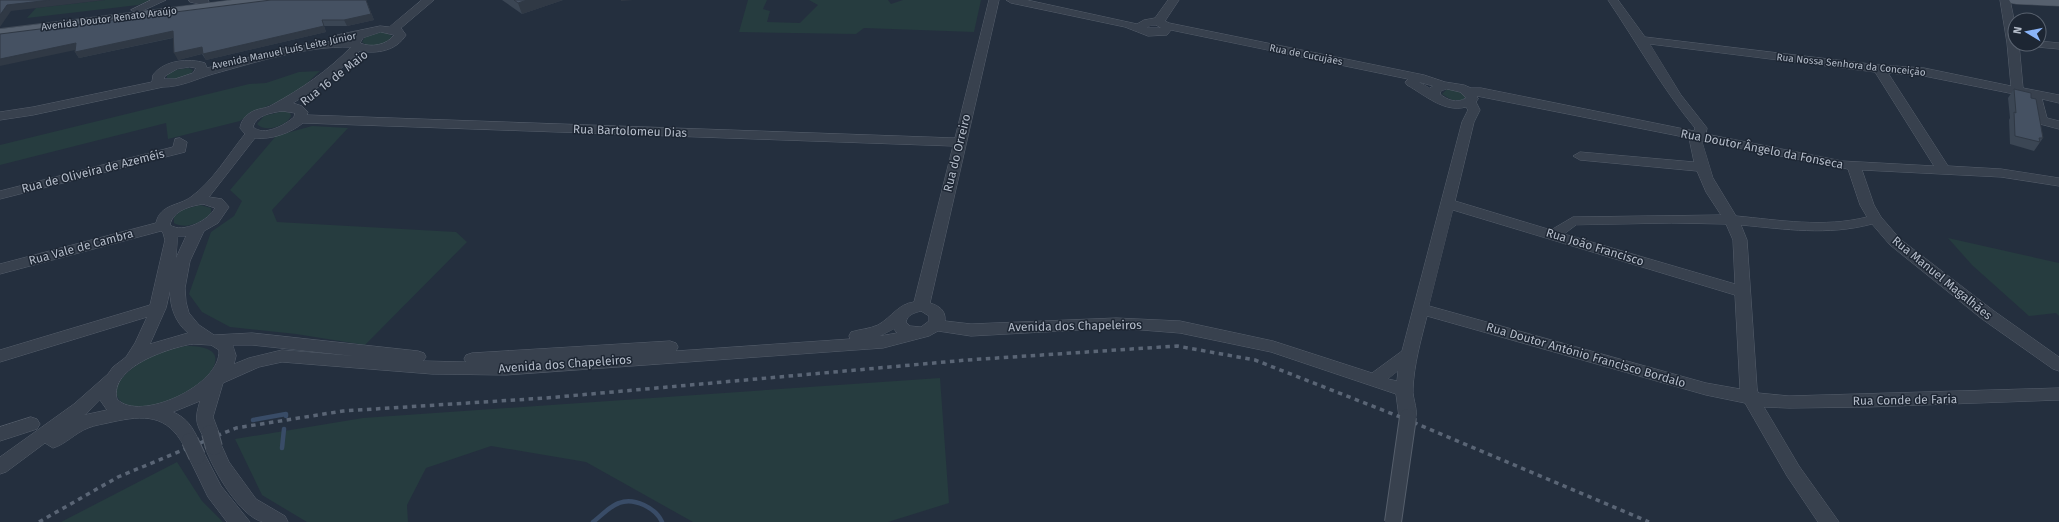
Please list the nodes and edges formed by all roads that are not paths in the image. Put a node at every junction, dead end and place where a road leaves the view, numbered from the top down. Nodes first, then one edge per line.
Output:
1 (161, 0) edge
2 (265, 0) edge
3 (415, 0) edge
4 (429, 0) edge
5 (994, 0) edge
6 (1011, 0) edge
7 (1038, 0) edge
8 (1174, 0) edge
9 (1613, 0) edge
10 (2004, 0) edge
11 (2016, 0) edge
12 (205, 1) edge
13 (2059, 2) edge
14 (136, 10) junction
15 (2007, 14) edge
16 (0, 25) edge
17 (1155, 26) junction
18 (380, 29) junction
19 (394, 30) junction
20 (0, 33) edge
21 (365, 33) junction
22 (1641, 40) junction
23 (356, 45) junction
24 (2047, 45) edge
25 (2059, 46) edge
26 (370, 49) junction
27 (2014, 52) edge
28 (1879, 69) junction
29 (200, 71) junction
30 (160, 81) junction
31 (1445, 86) junction
32 (2017, 90) junction
33 (2034, 94) junction
34 (1435, 96) junction
35 (1469, 97) junction
36 (2059, 99) edge
37 (1448, 104) junction
38 (273, 108) junction
39 (0, 111) edge
40 (298, 113) junction
41 (0, 116) edge
42 (1468, 122) junction
43 (2059, 125) edge
44 (252, 133) junction
45 (270, 133) junction
46 (1695, 136) junction
47 (180, 142) dead end
48 (959, 142) junction
49 (1580, 156) dead end
50 (1854, 166) junction
51 (1701, 167) junction
52 (1944, 171) junction
53 (2059, 182) edge
54 (0, 194) edge
55 (195, 201) junction
56 (217, 202) junction
57 (1446, 203) junction
58 (1875, 219) junction
59 (1731, 220) junction
60 (199, 227) junction
61 (167, 228) junction
62 (1554, 234) junction
63 (0, 268) edge
64 (1743, 292) junction
65 (921, 306) junction
66 (158, 308) junction
67 (1421, 309) junction
68 (898, 319) junction
69 (936, 325) junction
70 (915, 334) junction
71 (210, 339) junction
72 (1409, 354) junction
73 (0, 356) edge
74 (130, 362) junction
75 (2058, 364) edge
76 (116, 376) junction
77 (216, 380) junction
78 (1375, 380) junction
79 (1404, 390) junction
80 (2059, 394) edge
81 (1751, 398) junction
82 (129, 412) junction
83 (148, 412) junction
84 (31, 424) dead end
85 (0, 434) edge
86 (0, 466) edge
87 (0, 479) edge
88 (240, 522) edge
89 (278, 522) edge
90 (1393, 522) edge
91 (1829, 522) edge

1 - 14 street
2 - 20 main road, Avenida Doutor Renato Araújo
3 - 18 street, Rua 16 de Maio
4 - 19 street
5 - 48 street, Rua do Orreiro
6 - 17 street, Rua de Cucujães
7 - 17 street, Rua de Cucujães
8 - 17 street
9 - 22 street
10 - 15 street
11 - 13 main road
12 - 14 main road, Avenida Doutor Renato Araújo
14 - 16 main road, Avenida Doutor Renato Araújo
17 - 31 street, Rua de Cucujães
17 - 34 street, Rua de Cucujães
18 - 19 street, Rua 16 de Maio
18 - 21 street, Rua 16 de Maio
19 - 26 street, Rua 16 de Maio
21 - 23 street, Rua 16 de Maio
21 - 29 street, Avenida Manuel Luís Leite Júnior
22 - 28 street, Rua Nossa Senhora da Conceição
22 - 46 street
23 - 26 street, Rua 16 de Maio
23 - 29 street, Avenida Manuel Luís Leite Júnior
23 - 38 street, Rua 16 de Maio
24 - 25 street
26 - 40 street, Rua 16 de Maio
27 - 32 street
28 - 32 street, Rua Nossa Senhora da Conceição
28 - 52 street
29 - 30 street, Avenida Manuel Luís Leite Júnior
29 - 30 street, Avenida Manuel Luís Leite Júnior
30 - 39 street, Avenida Manuel Luís Leite Júnior
30 - 41 street, Avenida Manuel Luís Leite Júnior
31 - 34 street
31 - 35 street
32 - 33 street, Rua Nossa Senhora da Conceição
33 - 36 street, Rua Nossa Senhora da Conceição
33 - 43 street
34 - 37 street
35 - 37 street
35 - 42 street
35 - 46 street, Rua Doutor Ângelo da Fonseca
37 - 42 street
38 - 40 street, Rua 16 de Maio
38 - 44 street, Rua 16 de Maio
40 - 45 street, Rua 16 de Maio
40 - 48 street, Rua Bartolomeu Dias
42 - 57 street
44 - 45 street, Rua 16 de Maio
44 - 55 street
45 - 56 street, Rua 16 de Maio
46 - 50 street, Rua Doutor Ângelo da Fonseca
46 - 51 street
47 - 54 street, Rua de Oliveira de Azeméis
48 - 65 street, Rua do Orreiro
49 - 51 street
50 - 52 street, Rua Doutor Ângelo da Fonseca
50 - 58 street, Rua Manuel Magalhães
51 - 59 street
52 - 53 street, Rua Doutor Ângelo da Fonseca
55 - 56 street
55 - 61 street
56 - 60 street, Rua 16 de Maio
57 - 62 street, Rua João Francisco
57 - 67 street
58 - 59 street
58 - 75 street, Rua Manuel Magalhães
59 - 62 street
59 - 64 street
60 - 61 street, Rua 16 de Maio
60 - 71 street, Rua 16 de Maio
61 - 63 street, Rua Vale de Cambra
61 - 66 street
62 - 64 street, Rua João Francisco
64 - 81 street
65 - 68 street, Avenida dos Chapeleiros
65 - 69 street
66 - 73 street
66 - 74 street
67 - 72 street
67 - 81 street, Rua Doutor António Francisco Bordalo
68 - 70 street
68 - 71 street, Avenida dos Chapeleiros
69 - 70 street, Avenida dos Chapeleiros
69 - 78 street, Avenida dos Chapeleiros
70 - 77 street, Avenida dos Chapeleiros
71 - 74 street, Avenida dos Chapeleiros
71 - 77 street, Rua 16 de Maio
72 - 78 street
72 - 79 street
74 - 76 street
76 - 82 street
76 - 86 street
77 - 83 street, Avenida dos Chapeleiros
77 - 89 street
78 - 79 street, Avenida dos Chapeleiros
79 - 90 street, bridge
80 - 81 street, Rua Conde de Faria
81 - 91 street
82 - 83 street
82 - 87 street
83 - 88 street
84 - 85 street

